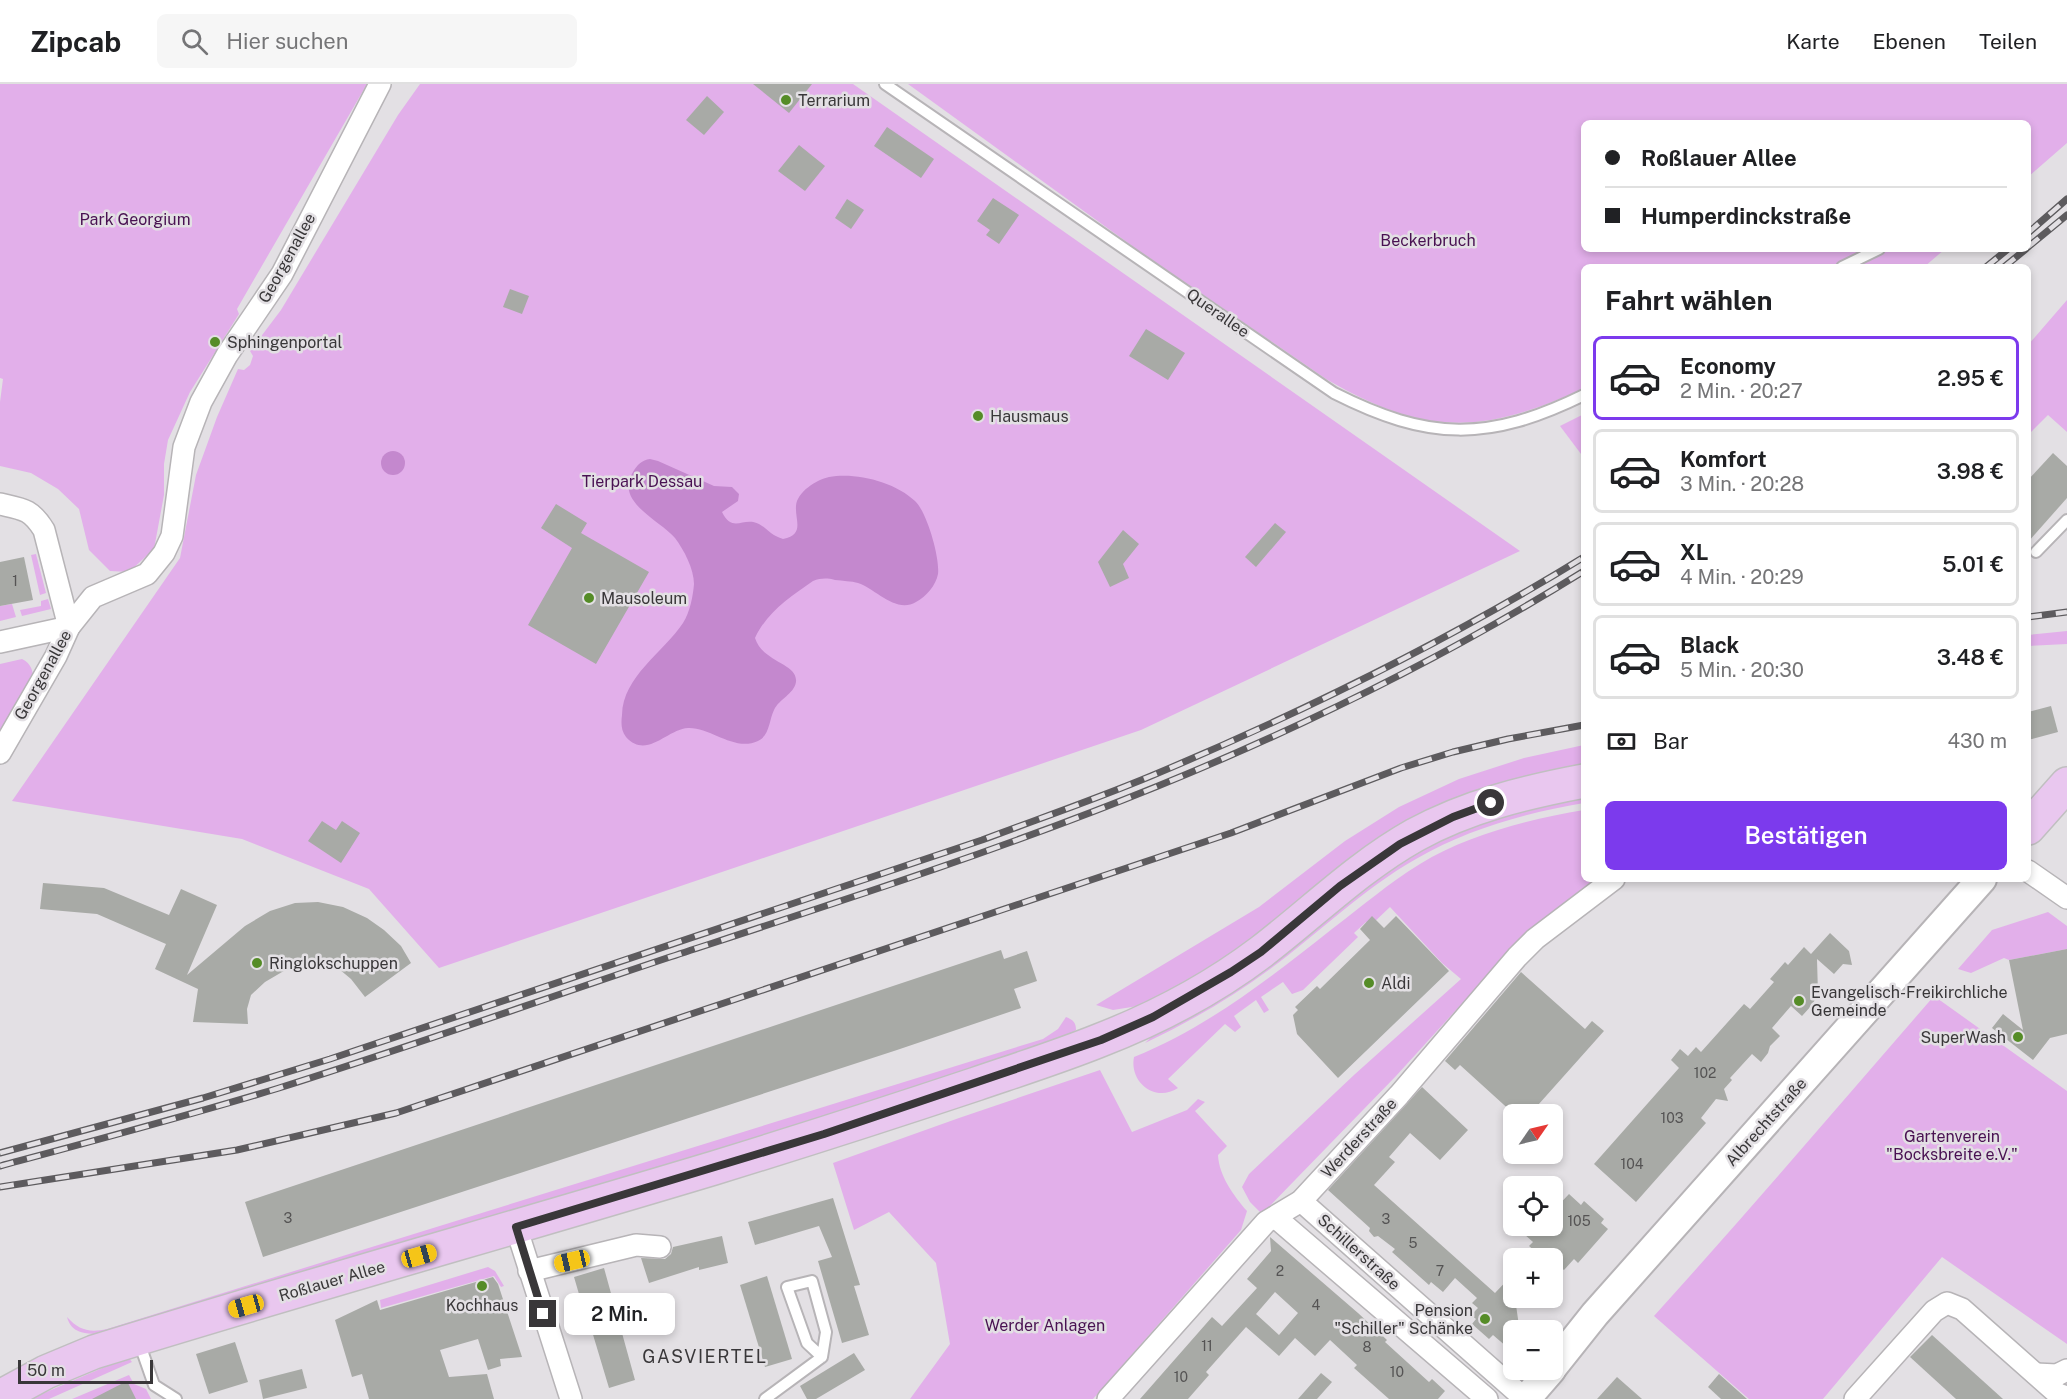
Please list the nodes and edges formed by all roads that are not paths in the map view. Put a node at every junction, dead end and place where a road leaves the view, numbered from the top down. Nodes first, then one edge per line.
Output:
1 (380, 84) edge
2 (885, 84) edge
3 (1873, 252) edge
4 (1848, 264) edge
5 (1581, 396) edge
6 (0, 504) edge
7 (2067, 520) edge
8 (2036, 552) dead end
9 (69, 627) junction
10 (0, 642) edge
11 (0, 753) edge
12 (1581, 782) edge
13 (2067, 784) edge
14 (2031, 825) edge
15 (2031, 872) edge
16 (1610, 882) edge
17 (1979, 882) edge
18 (2067, 898) edge
19 (1301, 1201) junction
20 (1275, 1217) junction
21 (516, 1227) junction
22 (660, 1247) dead end
23 (529, 1271) junction
24 (138, 1338) junction
25 (1563, 1355) edge
26 (822, 1357) junction
27 (2067, 1370) edge
28 (2036, 1374) junction
29 (1542, 1380) edge
30 (0, 1397) edge
31 (2067, 1397) edge
32 (176, 1399) edge
33 (571, 1399) edge
34 (765, 1399) edge
35 (1108, 1399) edge
36 (1487, 1399) edge
37 (1525, 1399) edge
38 (1855, 1399) edge

1 - 9 street, Georgenallee
2 - 5 lane, Querallee
3 - 4 lane
6 - 9 street
7 - 8 lane
9 - 10 street
9 - 11 street, Georgenallee
12 - 21 main road, Roßlauer Allee
13 - 14 main road
15 - 18 street
16 - 19 street, Werderstraße
17 - 25 main road, Albrechtstraße
19 - 20 street, Werderstraße
19 - 37 street, Schillerstraße
20 - 35 street, Werderstraße
20 - 36 street, Schillerstraße
21 - 23 street
21 - 24 main road, Roßlauer Allee
22 - 23 street
23 - 33 street
24 - 30 main road, Roßlauer Allee
24 - 32 lane
26 - 26 lane
26 - 34 lane
27 - 28 street
28 - 31 street
28 - 38 street
29 - 37 main road, Albrechtstraße

